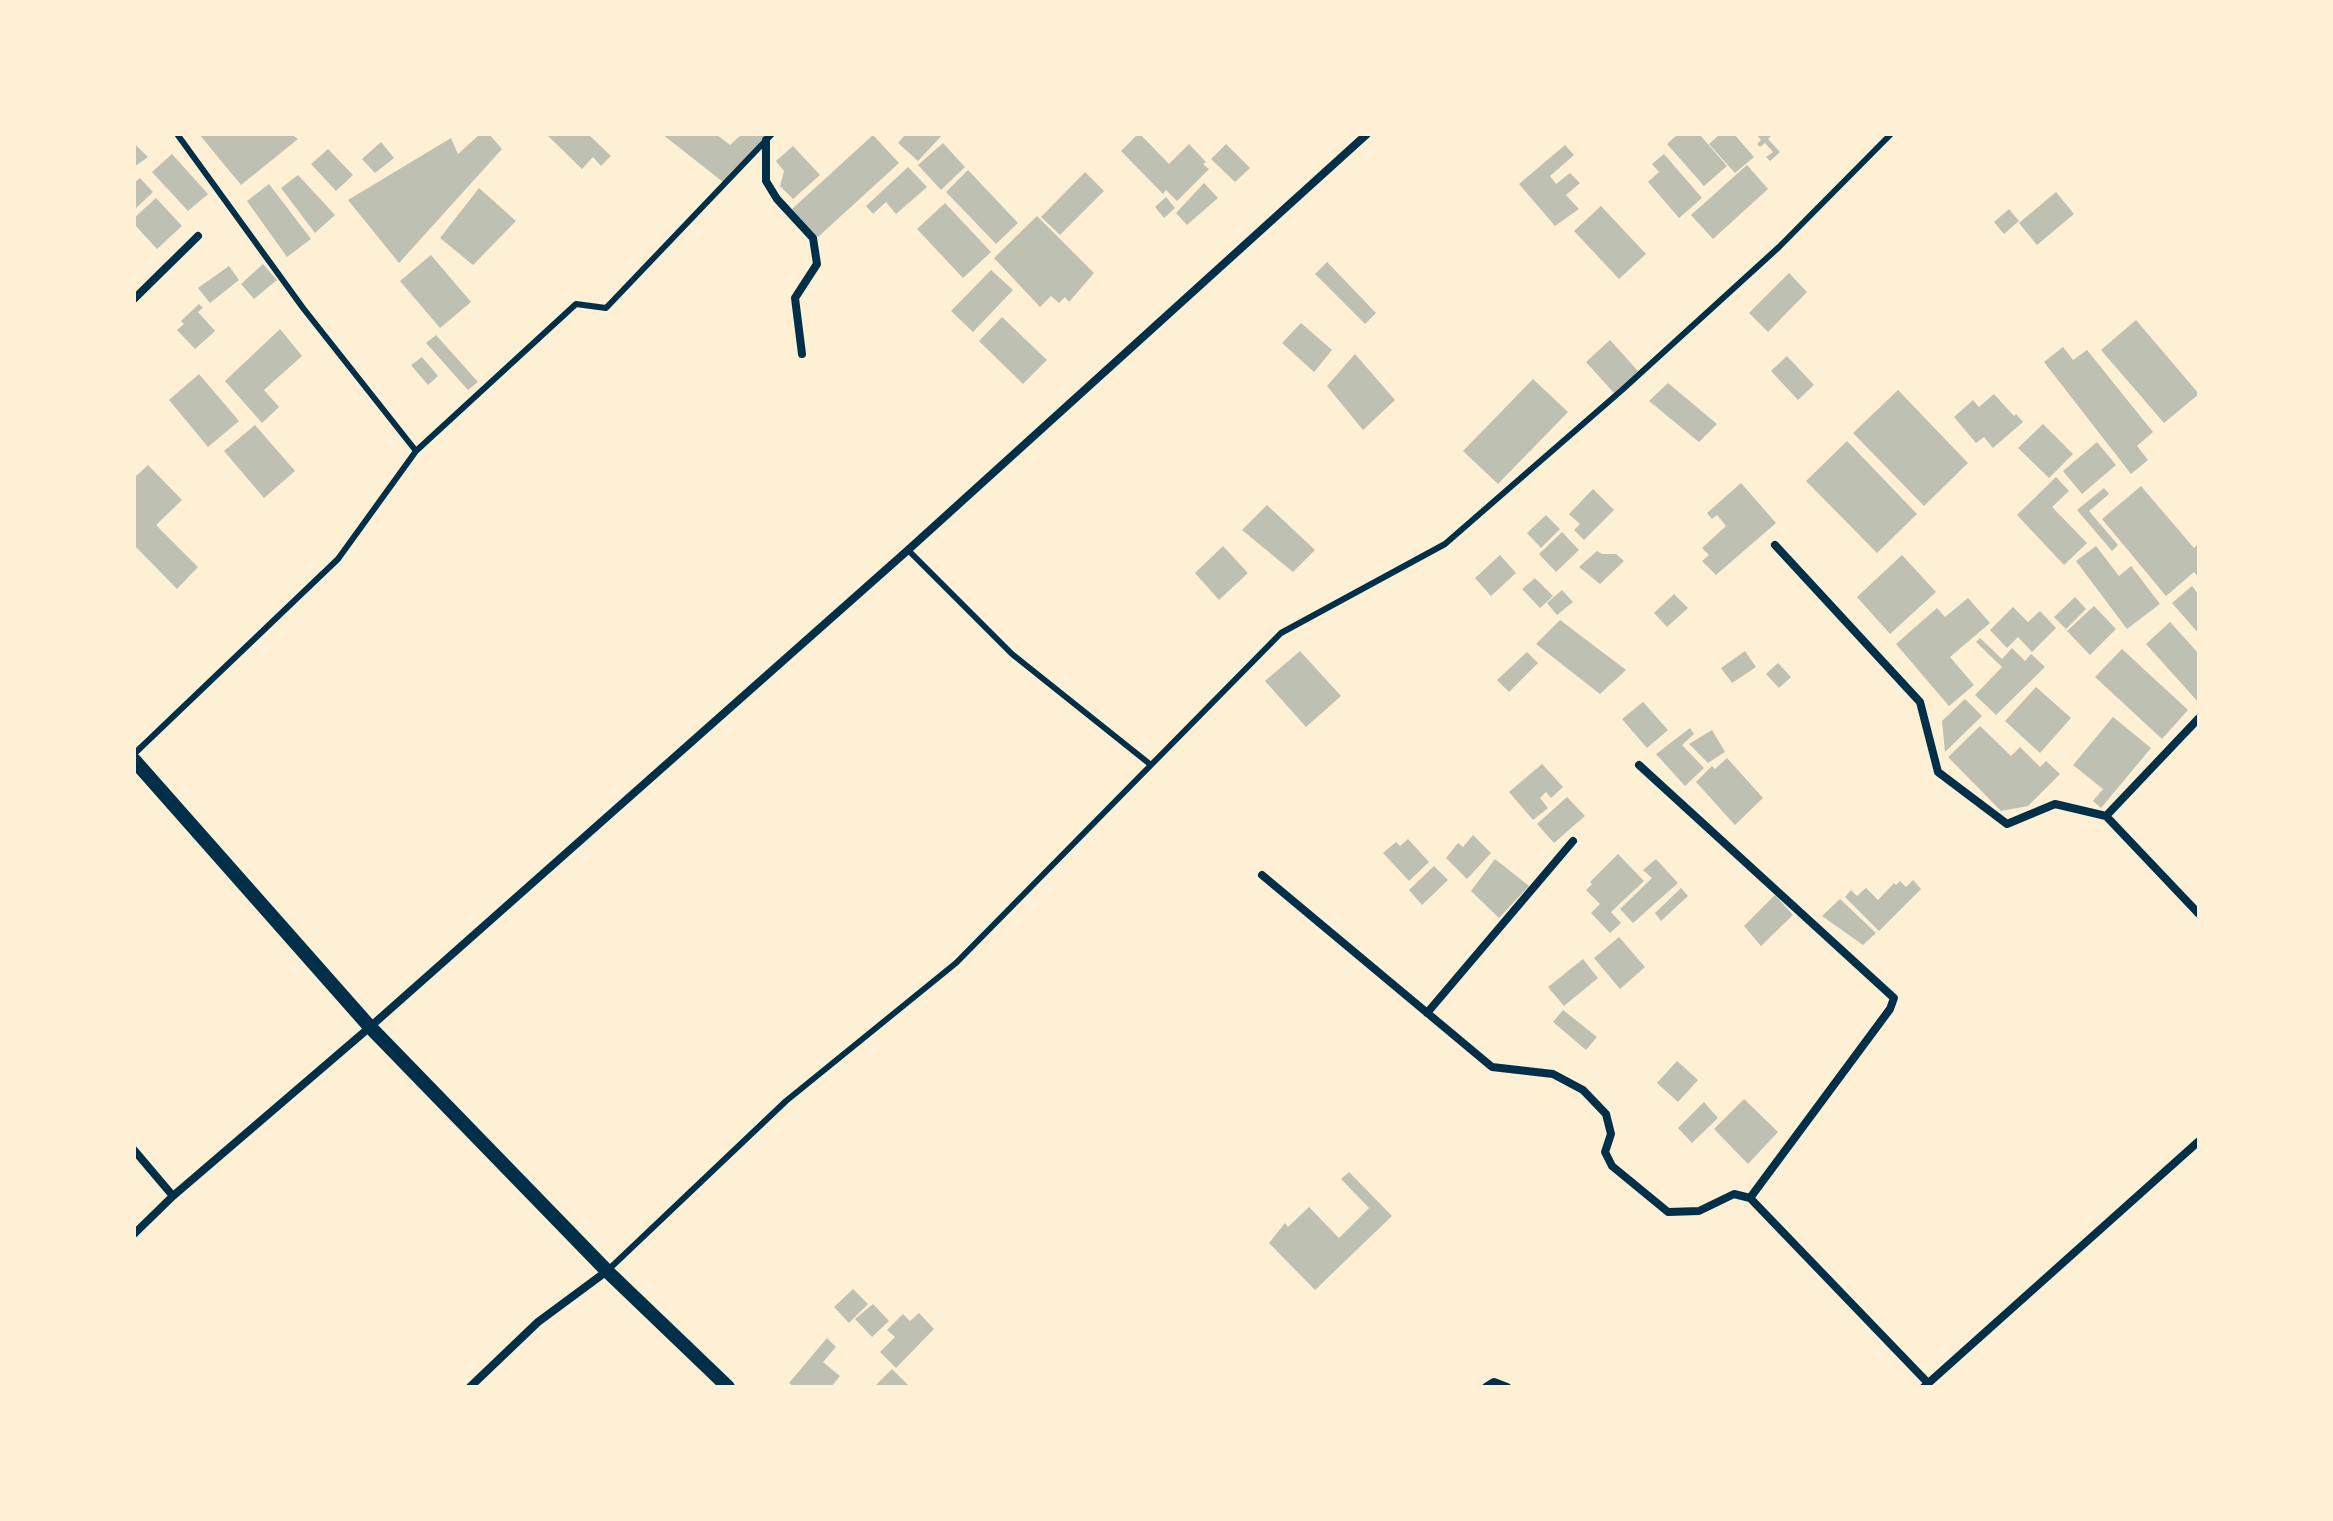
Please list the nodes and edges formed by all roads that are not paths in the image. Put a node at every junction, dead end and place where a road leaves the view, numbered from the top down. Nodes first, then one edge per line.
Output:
1 (177, 134) edge
2 (1367, 134) edge
3 (1891, 134) edge
4 (769, 137) edge
5 (198, 236) dead end
6 (134, 299) edge
7 (802, 354) dead end
8 (416, 451) junction
9 (1775, 545) dead end
10 (908, 550) junction
11 (2199, 718) edge
12 (134, 757) edge
13 (1151, 765) junction
14 (1639, 765) dead end
15 (2106, 816) junction
16 (1573, 841) dead end
17 (1262, 875) dead end
18 (2199, 914) edge
19 (1427, 1013) junction
20 (370, 1027) junction
21 (2199, 1141) edge
22 (134, 1150) edge
23 (173, 1196) junction
24 (1750, 1198) junction
25 (134, 1234) edge
26 (607, 1271) junction
27 (481, 1377) junction
28 (1926, 1385) edge
29 (470, 1387) edge
30 (488, 1387) edge
31 (728, 1387) edge
32 (1486, 1387) edge
33 (1507, 1387) edge

1 - 8 lane
2 - 10 street
3 - 13 lane
4 - 7 street
4 - 8 lane
5 - 6 street
8 - 12 lane
9 - 15 street
10 - 13 lane
10 - 20 street
11 - 15 street
12 - 20 street
13 - 26 lane
14 - 24 street
15 - 18 street
16 - 19 street
17 - 19 street
19 - 24 street
20 - 23 street
20 - 26 street
21 - 28 street
22 - 23 street
23 - 25 street
24 - 28 street
26 - 27 street
26 - 31 street
27 - 29 street
27 - 30 street
32 - 33 street

